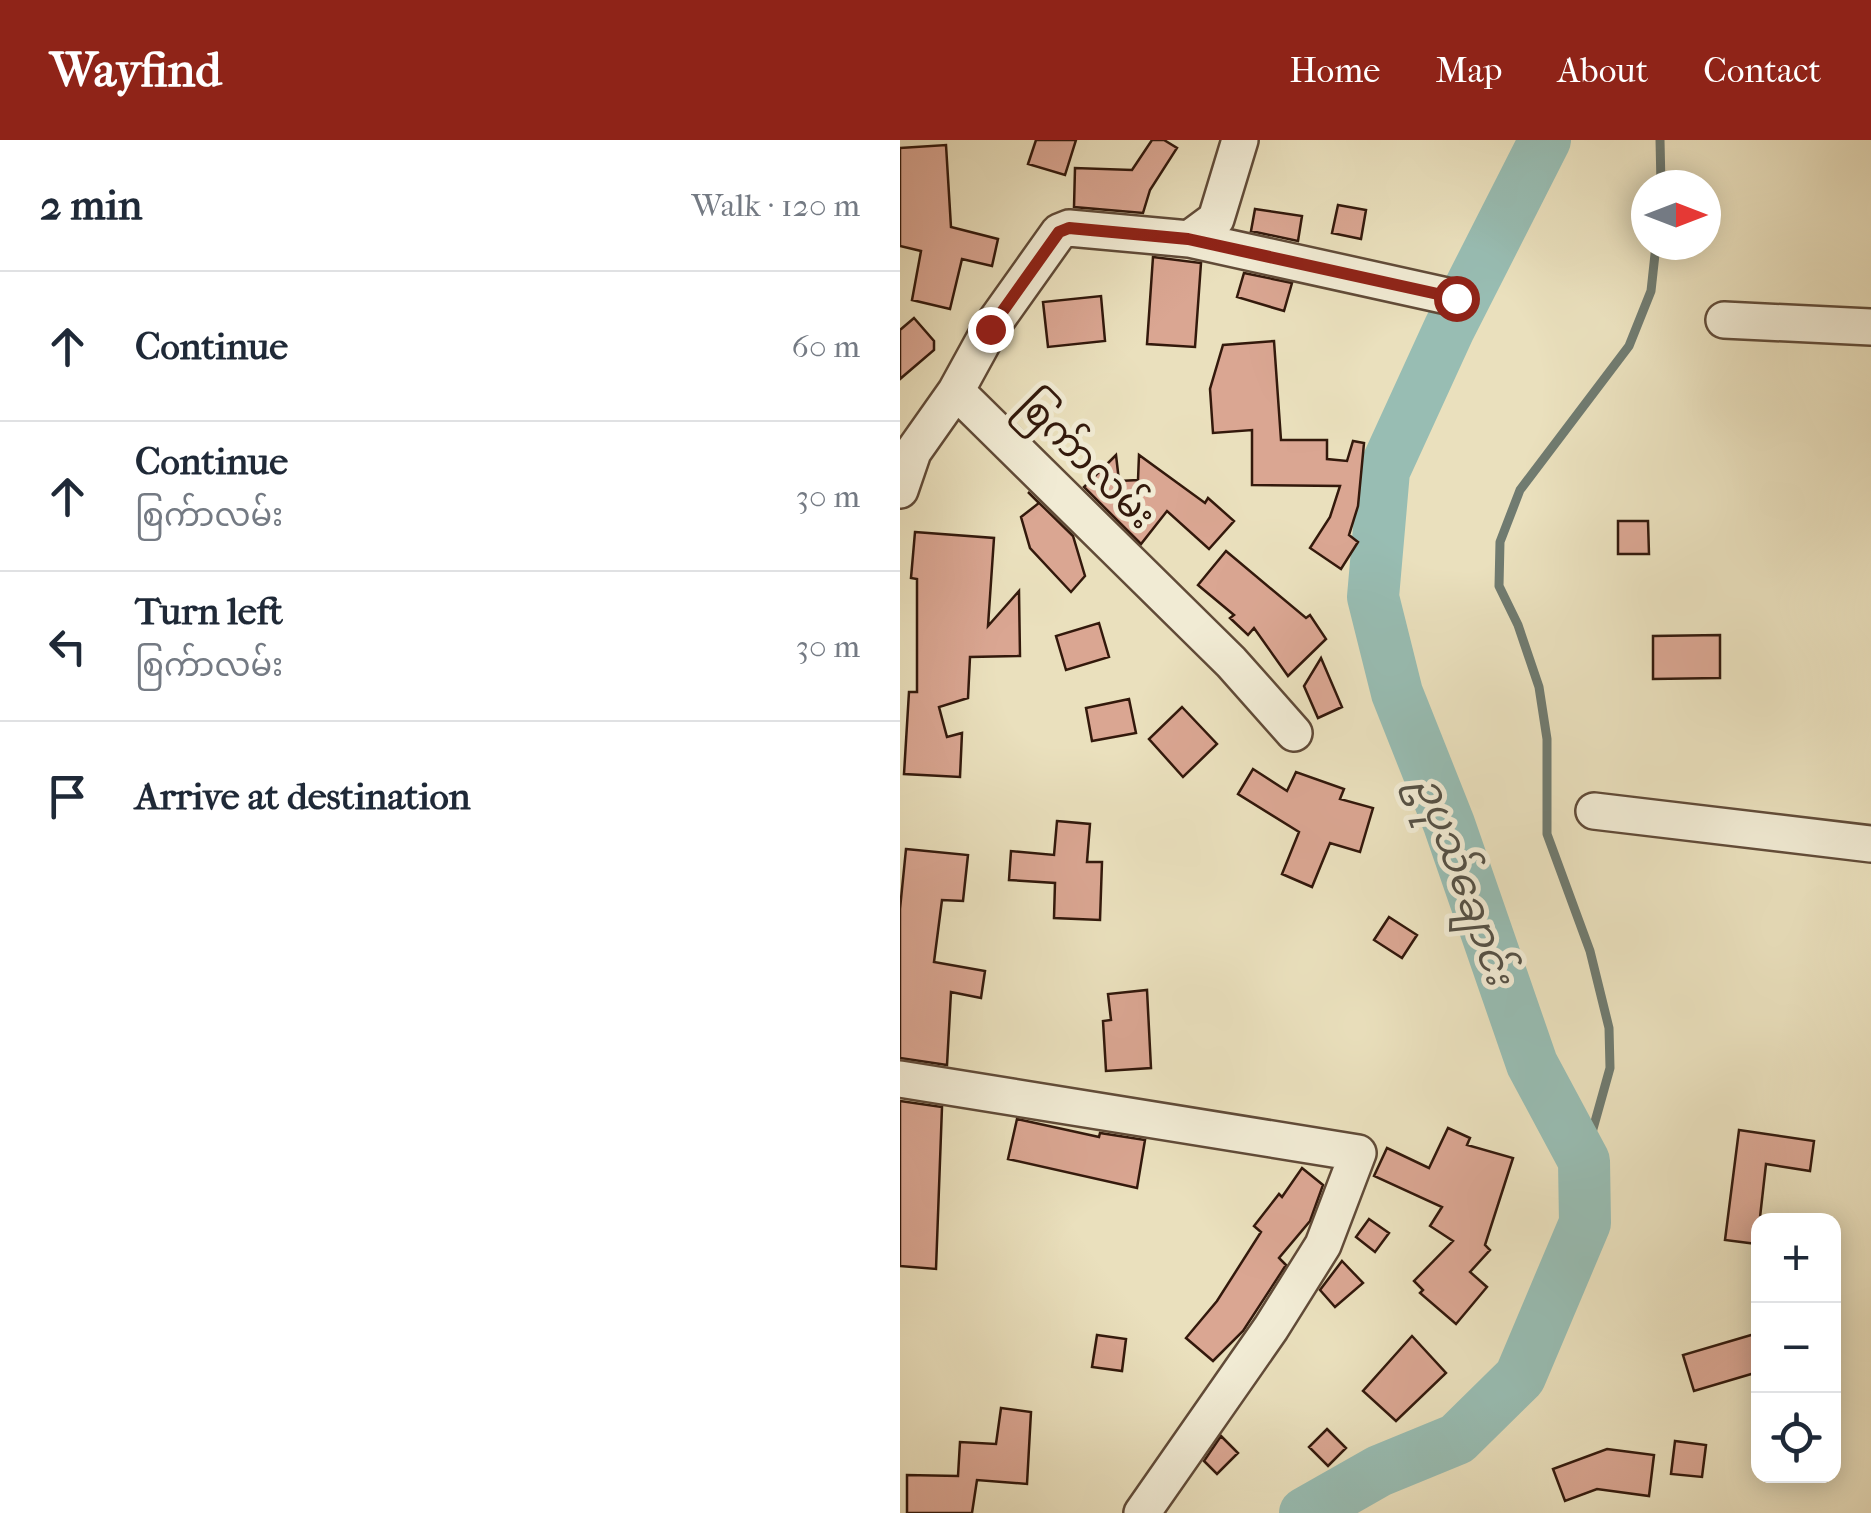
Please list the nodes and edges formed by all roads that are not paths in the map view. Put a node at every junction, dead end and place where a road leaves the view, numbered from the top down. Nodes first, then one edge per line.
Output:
1 (1240, 140) edge
2 (1188, 239) junction
3 (1456, 298) dead end
4 (1724, 320) dead end
5 (1871, 327) edge
6 (956, 391) junction
7 (900, 490) edge
8 (1294, 733) dead end
9 (1594, 811) dead end
10 (1871, 844) edge
11 (900, 1078) edge
12 (1142, 1513) edge

1 - 2 street
2 - 3 street
2 - 6 street
4 - 5 street
6 - 7 street
6 - 8 street, စြက်ာလမ်း
9 - 10 street
11 - 12 street

